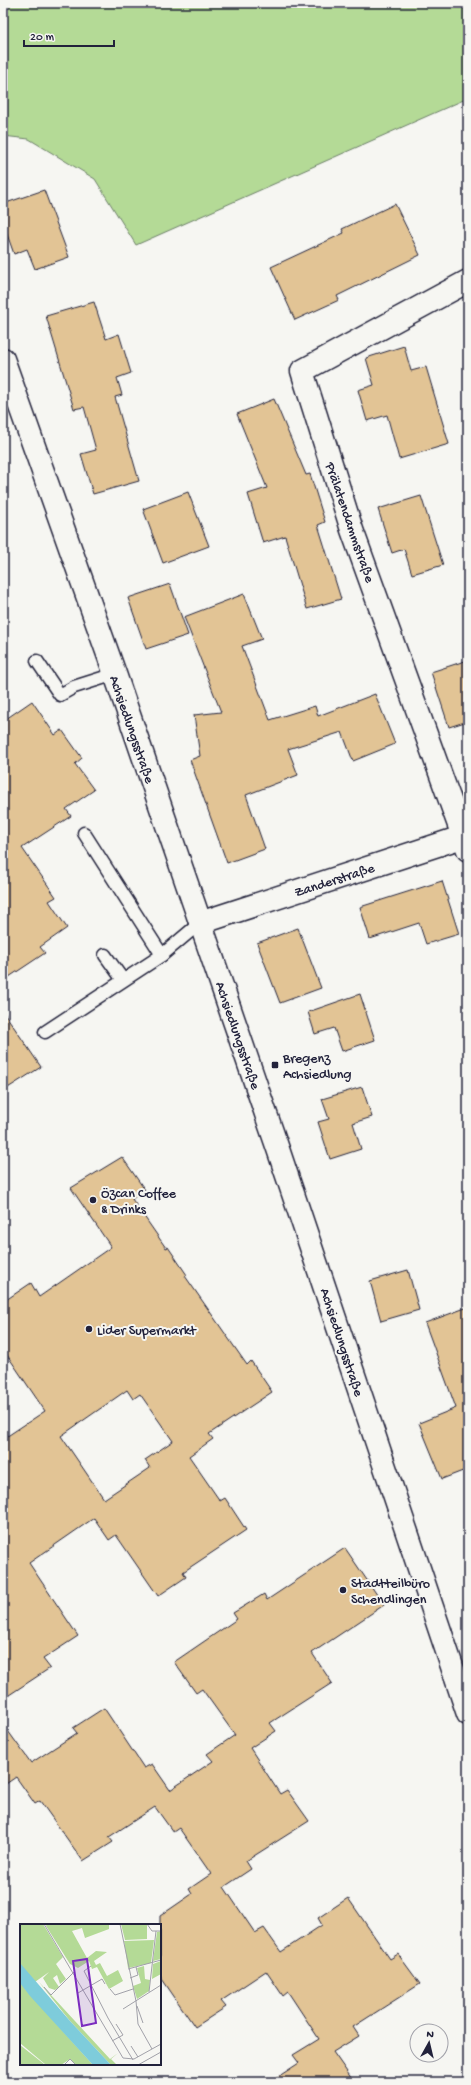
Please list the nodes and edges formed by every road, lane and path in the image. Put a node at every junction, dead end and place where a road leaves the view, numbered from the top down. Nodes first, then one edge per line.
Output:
1 (468, 280) edge
2 (3, 361) edge
3 (37, 661) dead end
4 (115, 674) junction
5 (84, 834) dead end
6 (467, 840) edge
7 (200, 923) junction
8 (105, 954) dead end
9 (162, 955) junction
10 (123, 980) junction
11 (45, 1032) dead end
12 (468, 1714) edge

1 - 6 street, Prälatendammstraße
2 - 4 street, Achsiedlungsstraße
3 - 4 lane
4 - 7 street, Achsiedlungsstraße
5 - 9 lane
6 - 7 street, Zanderstraße
7 - 9 lane
7 - 12 street, Achsiedlungsstraße
8 - 10 lane
9 - 10 lane
10 - 11 lane

